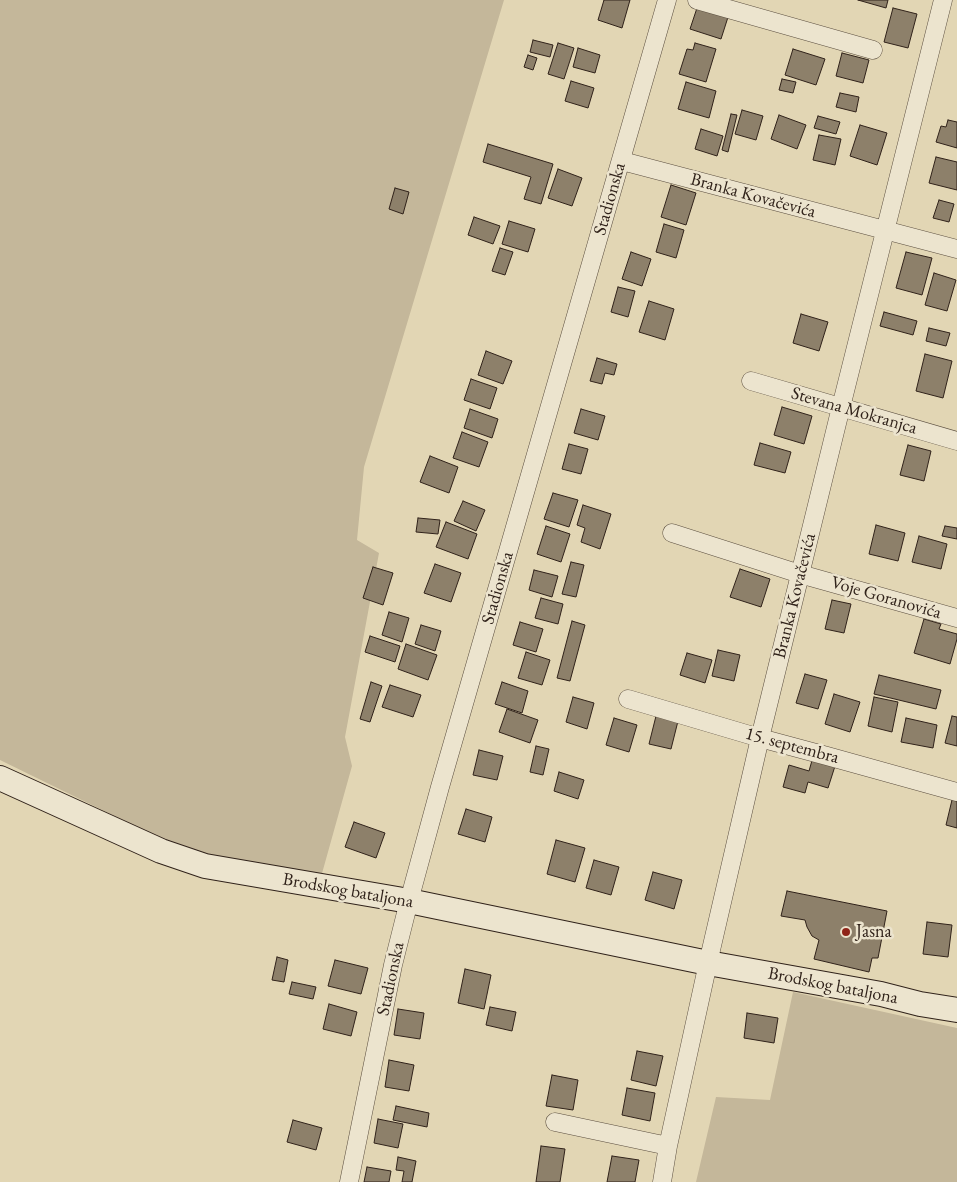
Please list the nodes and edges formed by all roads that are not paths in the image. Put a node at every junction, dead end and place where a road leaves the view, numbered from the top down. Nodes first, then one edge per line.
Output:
1 (667, 0) edge
2 (697, 0) edge
3 (943, 0) edge
4 (873, 50) dead end
5 (622, 161) junction
6 (885, 230) junction
7 (957, 249) edge
8 (752, 381) dead end
9 (841, 407) junction
10 (957, 441) edge
11 (672, 533) dead end
12 (800, 574) junction
13 (957, 618) edge
14 (628, 698) dead end
15 (760, 738) junction
16 (0, 778) edge
17 (957, 792) edge
18 (409, 901) junction
19 (708, 963) junction
20 (957, 1010) edge
21 (555, 1122) dead end
22 (668, 1146) junction
23 (349, 1182) edge
24 (662, 1182) edge

1 - 5 street, Stadionska
2 - 4 street
3 - 6 street, Branka Kovačevića
5 - 6 street, Branka Kovačevića
5 - 18 street, Stadionska
6 - 7 street
6 - 9 street, Branka Kovačevića
8 - 9 street, Stevana Mokranjca
9 - 10 street, Stevana Mokranjca
9 - 12 street, Branka Kovačevića
11 - 12 street, Voje Goranovića
12 - 13 street, Voje Goranovića
12 - 15 street, Branka Kovačevića
14 - 15 street, 15. septembra
15 - 17 street, 15. septembra
15 - 19 street, Branka Kovačevića
16 - 18 street, Brodskog bataljona
18 - 19 street, Brodskog bataljona
18 - 23 street, Stadionska
19 - 20 street, Brodskog bataljona
19 - 22 street
21 - 22 street
22 - 24 street

